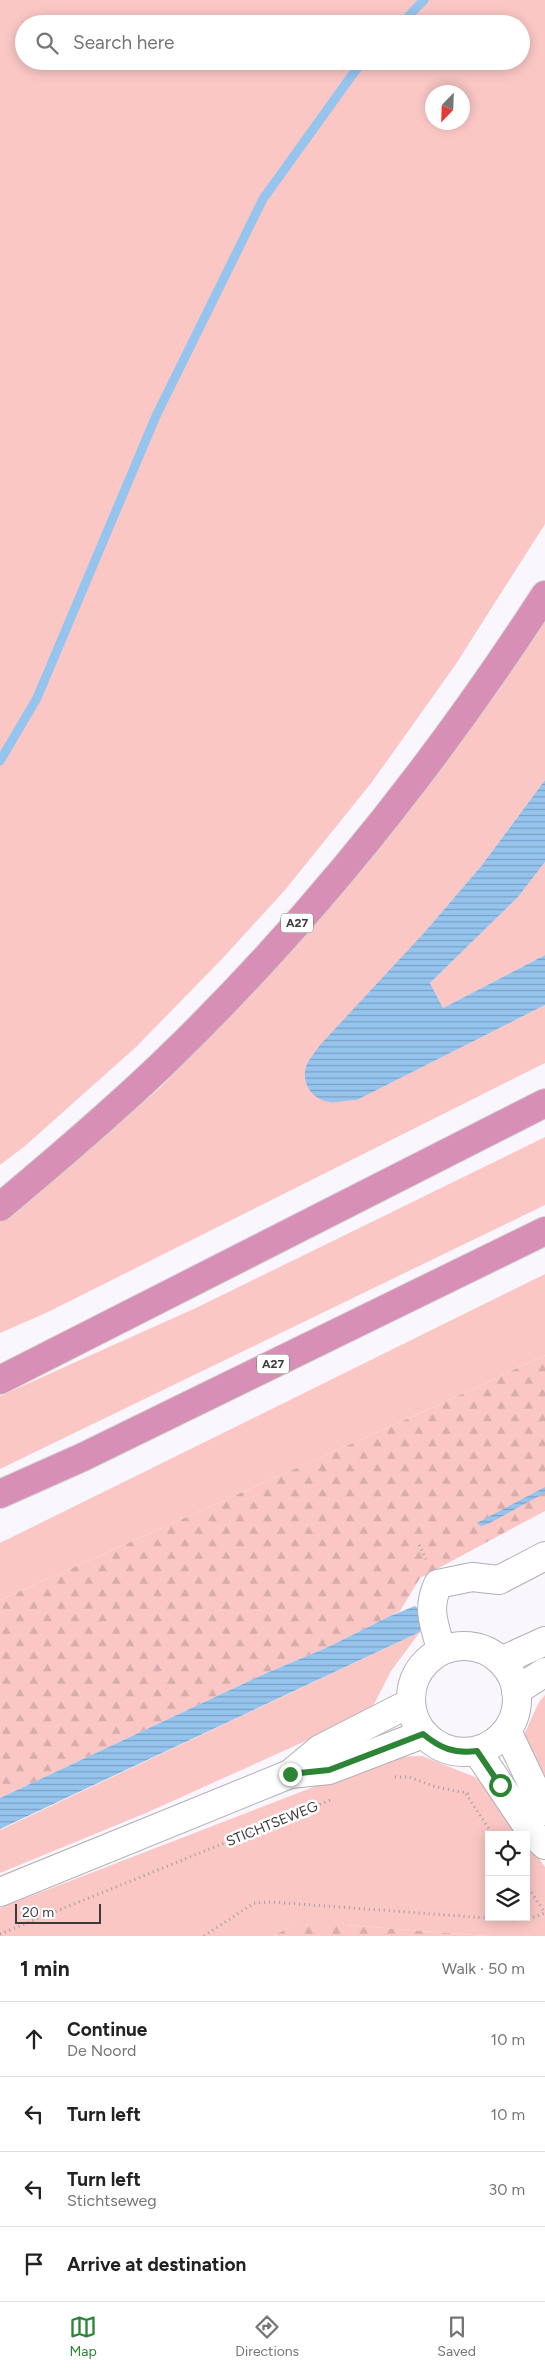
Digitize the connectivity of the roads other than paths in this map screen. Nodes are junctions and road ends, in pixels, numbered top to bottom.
1 (545, 595) edge
2 (545, 1103) edge
3 (0, 1207) edge
4 (545, 1231) edge
5 (0, 1380) edge
6 (0, 1494) edge
7 (545, 1556) edge
8 (545, 1641) edge
9 (441, 1650) junction
10 (501, 1661) junction
11 (545, 1672) edge
12 (516, 1691) junction
13 (410, 1703) junction
14 (507, 1731) junction
15 (423, 1734) junction
16 (477, 1751) junction
17 (290, 1774) junction
18 (545, 1812) edge
19 (545, 1845) edge
20 (0, 1892) edge

1 - 3 highway, A27
2 - 5 highway
4 - 6 highway, A27
7 - 9 street
8 - 10 street
9 - 10 street
9 - 13 street
10 - 12 street
11 - 12 street
12 - 14 street
13 - 15 street
13 - 17 street
14 - 16 street
14 - 18 street
15 - 16 street
15 - 17 street
16 - 19 street
17 - 20 street

